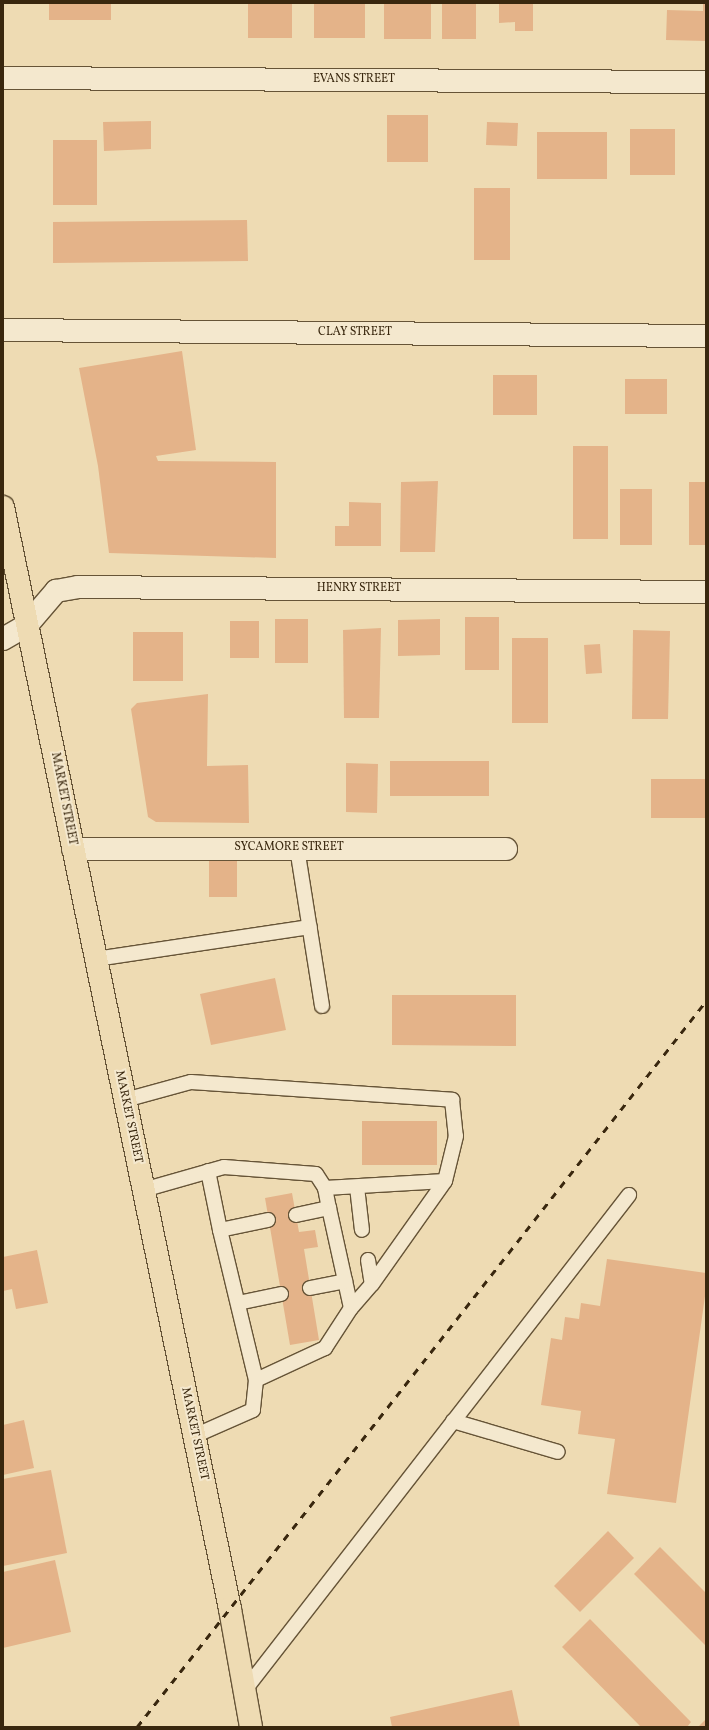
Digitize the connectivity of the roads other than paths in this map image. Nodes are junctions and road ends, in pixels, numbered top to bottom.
1 (3, 78) edge
2 (706, 82) edge
3 (3, 330) edge
4 (706, 336) edge
5 (3, 507) edge
6 (706, 592) edge
7 (27, 625) junction
8 (3, 639) edge
9 (297, 848) junction
10 (73, 849) junction
11 (506, 849) dead end
12 (310, 927) junction
13 (96, 959) junction
14 (322, 1006) dead end
15 (125, 1100) junction
16 (208, 1171) junction
17 (445, 1181) junction
18 (357, 1187) junction
19 (325, 1188) junction
20 (143, 1190) junction
21 (629, 1195) dead end
22 (329, 1208) junction
23 (296, 1215) dead end
24 (268, 1220) dead end
25 (220, 1230) junction
26 (362, 1230) dead end
27 (368, 1260) dead end
28 (345, 1281) junction
29 (372, 1284) junction
30 (310, 1288) dead end
31 (281, 1294) dead end
32 (238, 1303) junction
33 (351, 1308) junction
34 (256, 1380) junction
35 (454, 1421) junction
36 (194, 1436) junction
37 (558, 1452) dead end
38 (244, 1691) junction
39 (251, 1727) edge

1 - 2 street, EVANS STREET
3 - 4 street, CLAY STREET
5 - 7 main road, MARKET STREET
6 - 7 street, HENRY STREET
7 - 8 street, HENRY STREET
7 - 10 main road, MARKET STREET
9 - 10 street, SYCAMORE STREET
9 - 11 street, SYCAMORE STREET
9 - 12 lane
10 - 13 main road, MARKET STREET
12 - 13 lane
12 - 14 lane
13 - 15 main road, MARKET STREET
15 - 17 lane
15 - 20 main road, MARKET STREET
16 - 19 lane
16 - 20 lane
16 - 25 lane
17 - 18 lane
17 - 29 lane
18 - 19 lane
18 - 26 lane
19 - 22 lane
20 - 36 main road, MARKET STREET
21 - 35 lane
22 - 23 lane
22 - 28 lane
24 - 25 lane
25 - 32 lane
27 - 29 lane
28 - 30 lane
28 - 33 lane
29 - 33 lane
31 - 32 lane
32 - 34 lane
33 - 34 lane
34 - 36 lane
35 - 37 lane
35 - 38 lane
36 - 38 main road, MARKET STREET
38 - 39 main road, MARKET STREET

